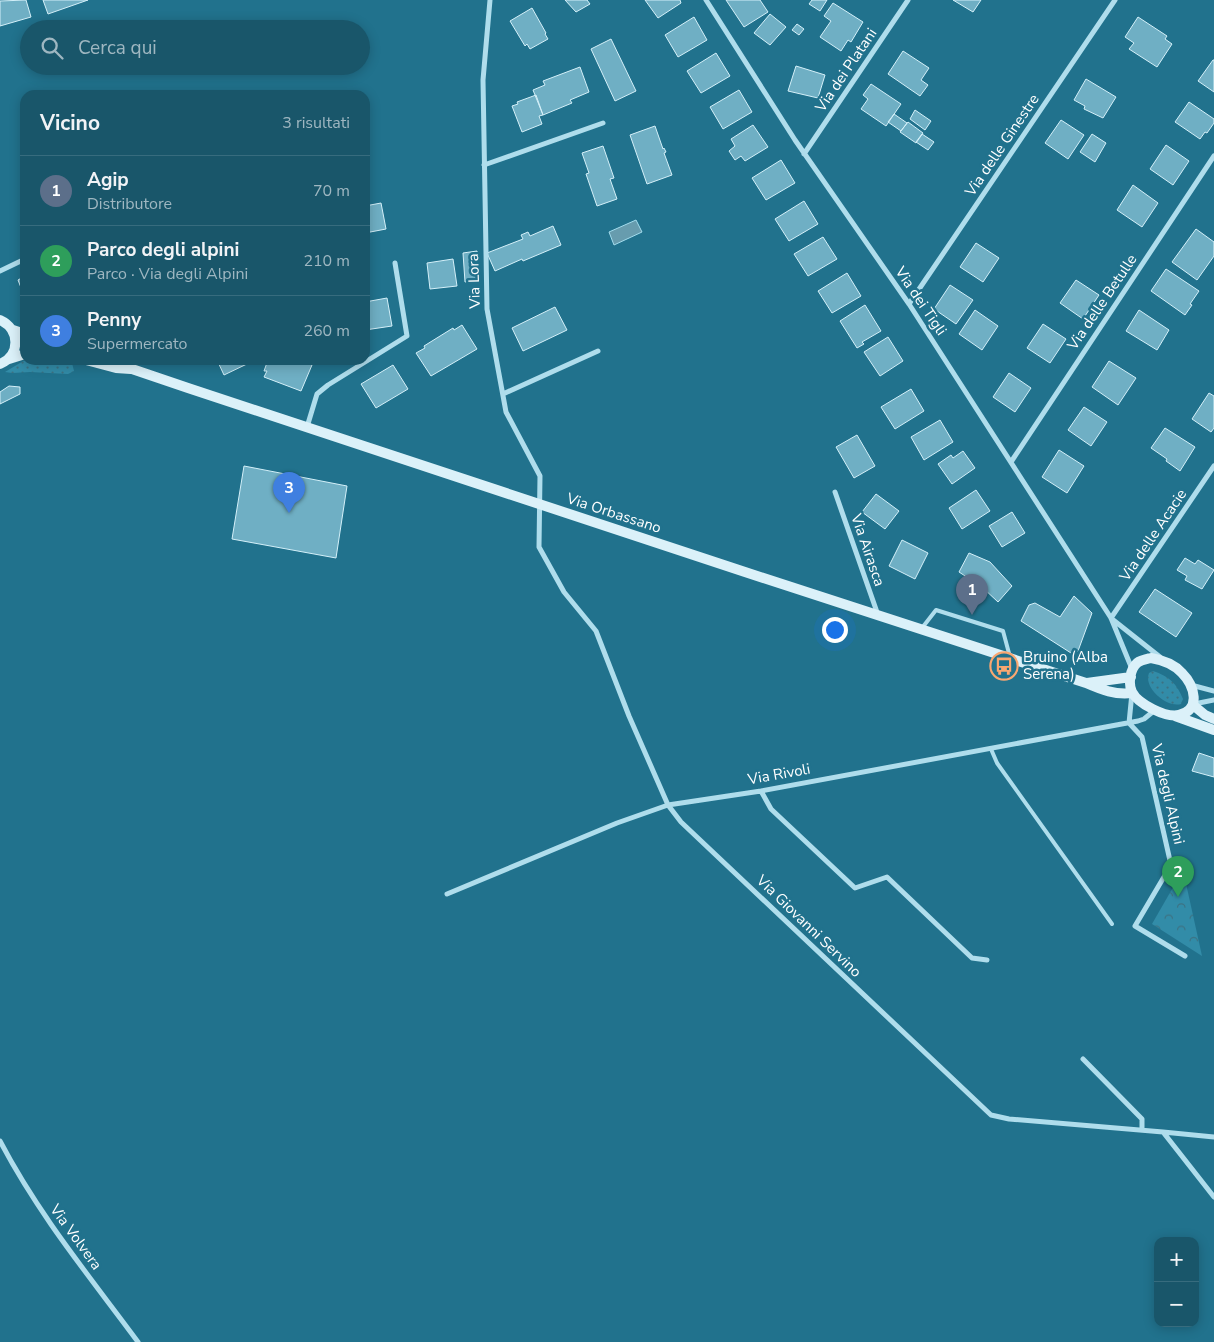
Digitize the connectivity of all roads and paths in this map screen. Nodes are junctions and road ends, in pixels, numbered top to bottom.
1 (490, 0) edge
2 (706, 0) edge
3 (908, 0) edge
4 (1115, 0) edge
5 (603, 123) dead end
6 (804, 154) junction
7 (1214, 156) edge
8 (484, 165) junction
9 (20, 261) edge
10 (395, 263) dead end
11 (0, 271) edge
12 (908, 304) junction
13 (0, 320) edge
14 (13, 330) junction
15 (20, 332) edge
16 (598, 351) dead end
17 (20, 356) edge
18 (370, 358) edge
19 (4, 361) edge
20 (105, 365) edge
21 (126, 365) edge
22 (359, 365) edge
23 (132, 369) junction
24 (502, 394) junction
25 (307, 427) junction
26 (1011, 462) junction
27 (1214, 466) edge
28 (835, 492) dead end
29 (539, 504) junction
30 (878, 616) junction
31 (1112, 618) junction
32 (920, 630) junction
33 (1011, 659) junction
34 (1162, 659) junction
35 (1131, 673) junction
36 (1086, 683) junction
37 (1191, 685) junction
38 (1214, 691) edge
39 (1132, 693) junction
40 (1214, 700) edge
41 (1193, 704) junction
42 (1155, 710) junction
43 (1174, 716) junction
44 (1214, 719) edge
45 (1129, 723) junction
46 (1214, 730) edge
47 (991, 749) junction
48 (761, 791) junction
49 (668, 805) junction
50 (447, 894) dead end
51 (1112, 924) dead end
52 (1185, 956) dead end
53 (987, 960) dead end
54 (1084, 1059) dead end
55 (1142, 1130) junction
56 (1164, 1132) junction
57 (1214, 1137) edge
58 (0, 1142) edge
59 (1214, 1198) edge
60 (138, 1342) edge

1 - 8 street, Via Lora
2 - 6 street, Via dei Tigli
3 - 6 street, Via dei Platani
4 - 12 street, Via delle Ginestre
5 - 8 street
6 - 12 street, Via dei Tigli
7 - 26 street, Via delle Betulle
8 - 24 street, Via Lora
9 - 11 street
10 - 18 street
12 - 26 street, Via dei Tigli
13 - 14 main road
14 - 15 main road
14 - 19 main road
16 - 24 street
17 - 19 main road
20 - 23 main road, Via Orbassano
21 - 23 main road, Via Orbassano
22 - 25 street
23 - 25 main road, Via Orbassano
24 - 29 street, Via Lora
25 - 29 main road, Via Orbassano
26 - 31 street, Via dei Tigli
27 - 31 street, Via delle Acacie
28 - 30 street, Via Airasca
29 - 30 main road, Via Orbassano
29 - 49 street, Via Giovanni Servino
30 - 32 main road, Via Orbassano
31 - 34 street, Via dei Tigli
31 - 35 street, Via dei Tigli
32 - 33 main road, Via Orbassano
32 - 33 lane
33 - 36 main road, Via Orbassano
34 - 35 main road, Via Orbassano
34 - 37 main road
35 - 36 main road, Via Orbassano
35 - 39 main road
36 - 39 main road, Via Orbassano
37 - 38 street
37 - 41 main road
39 - 42 main road
39 - 45 street
40 - 41 street
41 - 43 main road
41 - 44 main road
42 - 43 main road
42 - 45 street, Via Rivoli
43 - 46 main road
45 - 47 street, Via Rivoli
45 - 52 street, Via degli Alpini
47 - 48 street, Via Rivoli
47 - 51 lane
48 - 49 street, Via Rivoli
48 - 53 street
49 - 50 street, Via Rivoli
49 - 55 street, Via Giovanni Servino
54 - 55 street
55 - 56 street, Via Giovanni Servino
56 - 57 street, Via Giovanni Servino
56 - 59 street
58 - 60 street, Via Volvera

